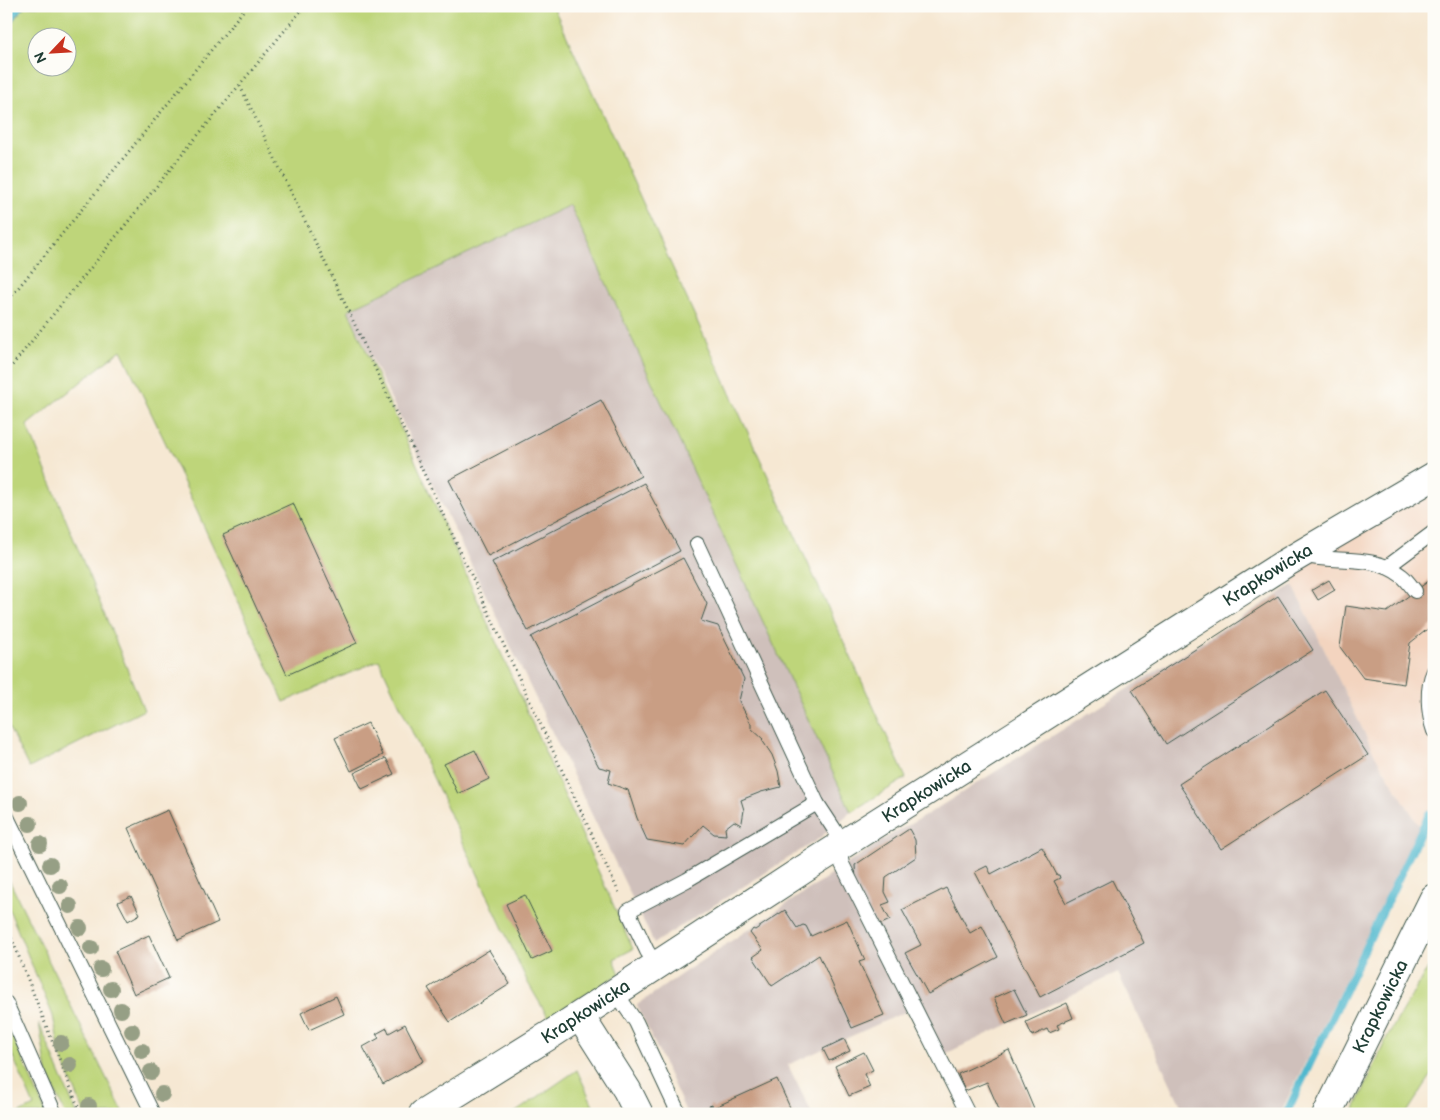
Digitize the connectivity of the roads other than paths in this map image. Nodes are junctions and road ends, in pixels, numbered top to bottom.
1 (1434, 476) edge
2 (1434, 532) edge
3 (697, 544) dead end
4 (1301, 554) junction
5 (1387, 567) junction
6 (1415, 591) dead end
7 (1434, 671) edge
8 (1434, 731) edge
9 (817, 803) junction
10 (6, 815) edge
11 (839, 847) junction
12 (1434, 898) edge
13 (657, 966) junction
14 (616, 993) junction
15 (6, 1003) edge
16 (580, 1016) junction
17 (56, 1114) edge
18 (154, 1114) edge
19 (423, 1114) edge
20 (639, 1114) edge
21 (678, 1114) edge
22 (968, 1114) edge
23 (1327, 1114) edge

1 - 4 street, Krapkowicka
2 - 5 lane
3 - 9 lane
4 - 5 lane
4 - 11 street, Krapkowicka
5 - 6 lane
7 - 8 lane
9 - 11 lane
9 - 13 lane
10 - 18 lane
11 - 13 street, Krapkowicka
11 - 22 lane
12 - 23 street, Krapkowicka
13 - 14 street, Krapkowicka
14 - 16 street, Krapkowicka
14 - 21 lane
15 - 17 lane
16 - 19 street, Krapkowicka
16 - 20 street

